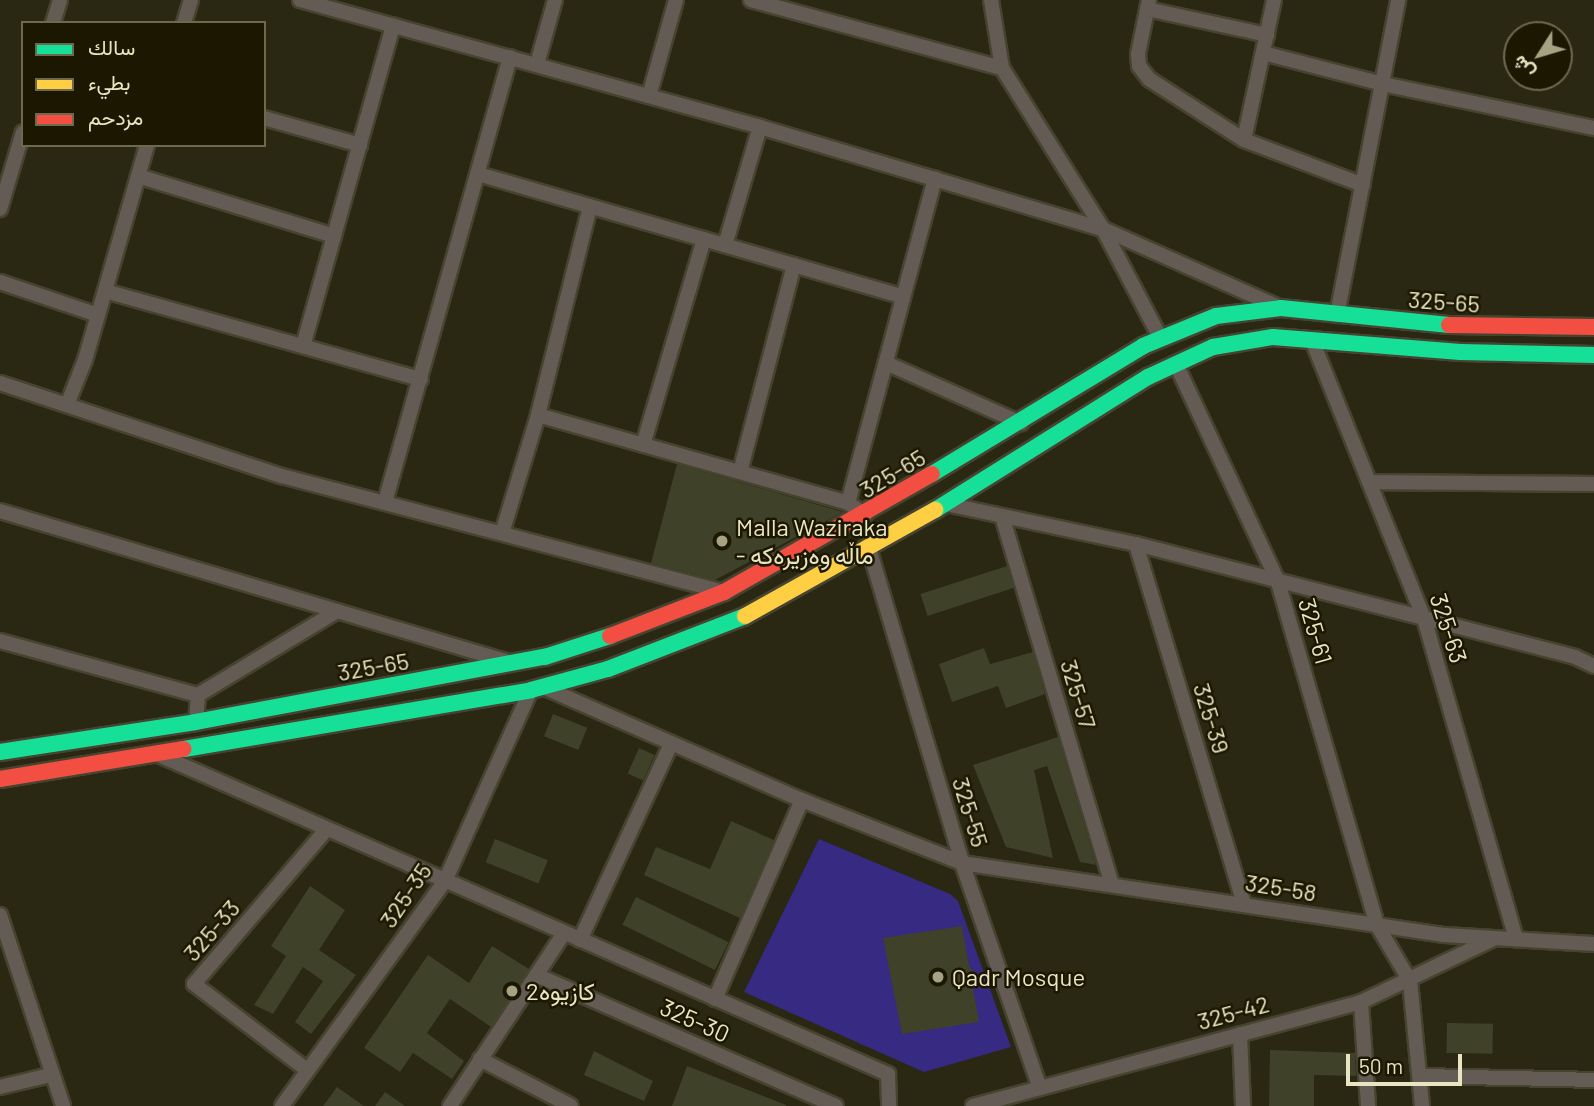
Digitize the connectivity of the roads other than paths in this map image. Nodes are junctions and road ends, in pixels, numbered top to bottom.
1 (60, 0) edge
2 (191, 0) edge
3 (300, 0) edge
4 (555, 0) edge
5 (676, 0) edge
6 (751, 0) edge
7 (991, 0) edge
8 (1274, 0) edge
9 (1398, 0) edge
10 (1148, 5) edge
11 (55, 21) edge
12 (185, 21) edge
13 (393, 25) junction
14 (1267, 35) junction
15 (1263, 53) junction
16 (510, 57) junction
17 (537, 64) junction
18 (1002, 68) junction
19 (1383, 84) junction
20 (649, 96) junction
21 (266, 119) edge
22 (760, 127) junction
23 (1594, 128) edge
24 (21, 136) edge
25 (1244, 140) junction
26 (360, 145) junction
27 (146, 147) edge
28 (5, 172) edge
29 (478, 174) junction
30 (138, 176) junction
31 (935, 178) junction
32 (1363, 185) junction
33 (590, 206) junction
34 (0, 209) edge
35 (1103, 229) junction
36 (334, 236) junction
37 (704, 239) junction
38 (725, 245) junction
39 (794, 265) junction
40 (0, 282) edge
41 (105, 291) junction
42 (904, 297) junction
43 (1281, 308) junction
44 (98, 315) junction
45 (1337, 315) junction
46 (1461, 326) junction
47 (1594, 327) edge
48 (1160, 337) junction
49 (1312, 340) junction
50 (303, 346) junction
51 (1460, 352) junction
52 (1594, 355) edge
53 (886, 363) junction
54 (1176, 363) junction
55 (421, 379) junction
56 (0, 383) edge
57 (67, 405) junction
58 (538, 415) junction
59 (1021, 423) junction
60 (643, 445) junction
61 (740, 472) junction
62 (1369, 482) junction
63 (1594, 484) edge
64 (1594, 498) edge
65 (386, 502) junction
66 (848, 503) junction
67 (946, 504) junction
68 (0, 511) edge
69 (865, 515) junction
70 (1002, 516) junction
71 (502, 533) junction
72 (1136, 544) junction
73 (868, 545) junction
74 (783, 560) junction
75 (1278, 582) junction
76 (798, 587) junction
77 (724, 592) junction
78 (337, 611) junction
79 (1424, 618) junction
80 (0, 641) edge
81 (512, 663) junction
82 (1594, 666) edge
83 (537, 689) junction
84 (198, 695) junction
85 (196, 722) junction
86 (671, 744) junction
87 (0, 752) edge
88 (159, 755) junction
89 (0, 779) edge
90 (802, 800) junction
91 (327, 829) junction
92 (962, 863) junction
93 (444, 881) junction
94 (1112, 884) junction
95 (1244, 905) junction
96 (0, 915) edge
97 (1377, 925) junction
98 (564, 933) junction
99 (1494, 938) junction
100 (1516, 939) junction
101 (580, 940) junction
102 (1594, 944) edge
103 (536, 975) junction
104 (1410, 981) junction
105 (715, 999) junction
106 (1361, 1002) junction
107 (1240, 1034) junction
108 (480, 1059) junction
109 (307, 1070) junction
110 (50, 1075) junction
111 (1421, 1076) junction
112 (1594, 1080) edge
113 (0, 1087) edge
114 (1040, 1088) junction
115 (63, 1106) edge
116 (282, 1106) edge
117 (450, 1106) edge
118 (571, 1106) edge
119 (836, 1106) edge
120 (889, 1106) edge
121 (973, 1106) edge
122 (1243, 1106) edge
123 (1368, 1106) edge
124 (1422, 1106) edge

1 - 11 street
2 - 12 street
3 - 13 street
4 - 17 street
5 - 20 street
6 - 18 street
7 - 18 street
8 - 14 street
9 - 19 street
10 - 14 street
10 - 25 street
13 - 16 street
13 - 26 street
14 - 15 street
15 - 19 street
15 - 25 street
16 - 17 street
16 - 29 street
17 - 20 street
18 - 35 street
19 - 23 street
19 - 32 street
20 - 22 street
21 - 26 street
22 - 31 street
22 - 38 street
24 - 28 street
25 - 32 street
26 - 36 street
27 - 30 street
28 - 34 street
29 - 33 street
29 - 55 street
30 - 36 street
30 - 41 street
31 - 35 street
31 - 42 street
32 - 45 street
33 - 37 street
33 - 58 street
35 - 43 street
35 - 48 street
36 - 50 street
37 - 38 street
37 - 60 street
38 - 39 street
39 - 42 street
39 - 61 street
40 - 44 street
41 - 44 street
41 - 50 street
42 - 53 street
43 - 45 street, 325-65
43 - 48 street, 325-65
44 - 57 street
45 - 46 street, 325-65
46 - 47 street, 325-65
46 - 51 street
48 - 59 street, 325-65
49 - 51 street, 325-65
49 - 54 street, 325-65
49 - 62 street, 325-63
50 - 55 street
51 - 52 street, 325-65
53 - 59 street
53 - 66 street
54 - 67 street, 325-65
54 - 75 street, 325-61
55 - 65 street
56 - 57 street
57 - 65 street
58 - 60 street
58 - 71 street
59 - 69 street, 325-65
60 - 61 street
61 - 66 street
62 - 63 street
62 - 79 street, 325-63
63 - 64 street
65 - 71 street
66 - 69 street
67 - 70 street
67 - 73 street, 325-65
68 - 78 street
69 - 74 street, 325-65
70 - 72 street
70 - 94 street, 325-57
71 - 77 street
72 - 75 street
72 - 95 street, 325-39
73 - 76 street, 325-65
73 - 92 street, 325-55
74 - 76 street
74 - 77 street, 325-65
75 - 79 street
75 - 97 street, 325-61
76 - 83 street, 325-65
77 - 81 street, 325-65
78 - 81 street
78 - 84 street
79 - 82 street
79 - 100 street, 325-63
80 - 84 street
81 - 85 street, 325-65
83 - 86 street, 325-58
83 - 88 street, 325-65
83 - 93 street, 325-35
84 - 85 street
85 - 87 street, 325-65
86 - 90 street, 325-58
86 - 101 street
88 - 89 street, 325-65
88 - 91 street
90 - 92 street, 325-58
90 - 105 street
91 - 93 street
91 - 109 street, 325-33
92 - 94 street, 325-58
92 - 114 street, 325-55
93 - 98 street
93 - 109 street, 325-35
94 - 95 street, 325-58
95 - 97 street, 325-58
96 - 110 street
97 - 99 street, 325-58
97 - 104 street, 325-61
98 - 101 street
98 - 103 street
99 - 100 street, 325-58
99 - 104 street, 325-42
100 - 102 street, 325-58
101 - 105 street
103 - 108 street
103 - 119 street, 325-30
104 - 106 street, 325-42
104 - 111 street
105 - 120 street
106 - 107 street, 325-42
106 - 123 street
107 - 114 street, 325-42
107 - 122 street
108 - 117 street
108 - 118 street
109 - 116 street, 325-35
110 - 113 street
110 - 115 street
111 - 112 street
111 - 124 street
114 - 121 street, 325-42

